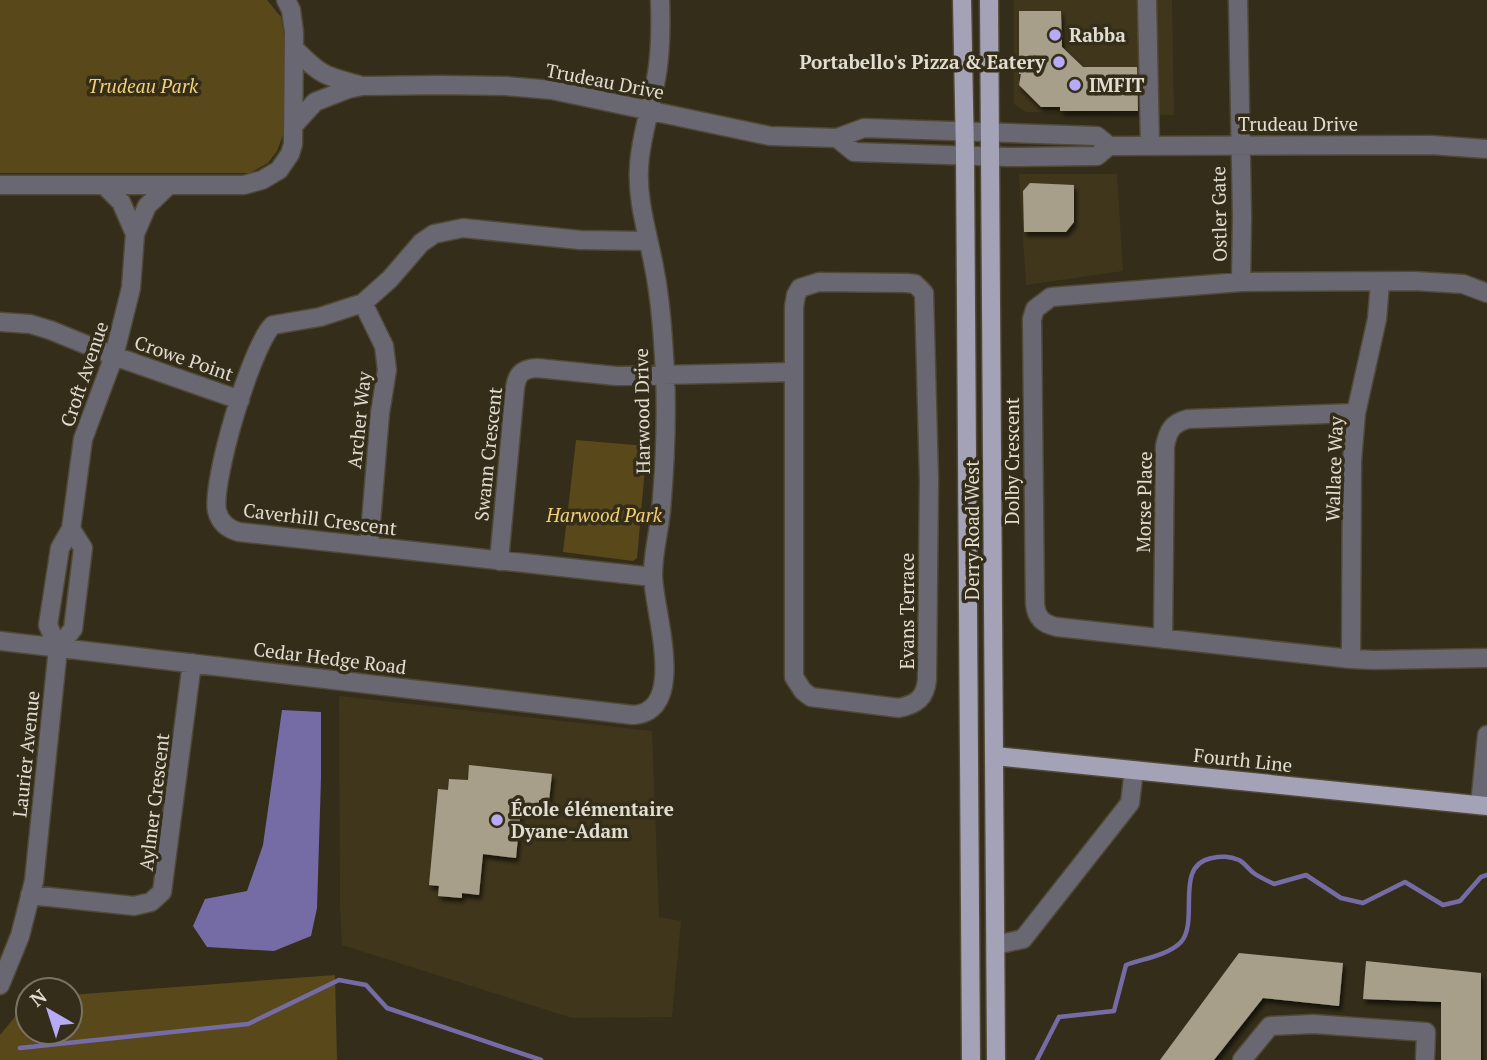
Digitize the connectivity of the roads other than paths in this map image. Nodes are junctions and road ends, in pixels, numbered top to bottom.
1 (286, 0) edge
2 (660, 0) edge
3 (962, 0) edge
4 (989, 0) edge
5 (1147, 0) edge
6 (1238, 0) edge
7 (294, 48) junction
8 (362, 86) junction
9 (649, 111) junction
10 (294, 125) junction
11 (964, 131) junction
12 (990, 132) junction
13 (837, 138) junction
14 (1240, 145) junction
15 (1109, 146) junction
16 (1150, 146) junction
17 (1487, 149) edge
18 (965, 154) junction
19 (991, 155) junction
20 (0, 185) edge
21 (104, 185) junction
22 (169, 185) junction
23 (135, 234) junction
24 (647, 241) junction
25 (1241, 282) junction
26 (1380, 283) junction
27 (1487, 293) edge
28 (363, 303) junction
29 (0, 322) edge
30 (114, 356) junction
31 (793, 372) junction
32 (665, 374) junction
33 (240, 400) junction
34 (1356, 413) junction
35 (71, 528) junction
36 (369, 546) junction
37 (499, 561) junction
38 (653, 577) junction
39 (1163, 639) junction
40 (0, 641) edge
41 (58, 648) junction
42 (1487, 658) edge
43 (1351, 659) junction
44 (192, 663) junction
45 (653, 708) joint
46 (1487, 735) edge
47 (995, 756) junction
48 (1134, 770) junction
49 (1484, 806) edge
50 (30, 895) junction
51 (996, 945) junction
52 (0, 985) edge
53 (971, 1060) edge
54 (996, 1060) edge
55 (1242, 1060) edge
56 (1425, 1060) edge

1 - 7 street
2 - 9 street, Harwood Drive
3 - 11 main road, Derry Road West
4 - 12 main road, Derry Road West
5 - 16 street
6 - 14 street, Ostler Gate
7 - 8 street, Trudeau Drive
7 - 10 street
8 - 9 street, Trudeau Drive
8 - 10 street, Trudeau Drive
9 - 13 street, Trudeau Drive
9 - 24 street, Harwood Drive
10 - 22 street
11 - 12 street, Trudeau Drive
11 - 13 street, Trudeau Drive
11 - 18 main road, Derry Road West
12 - 15 street, Trudeau Drive
12 - 19 main road, Derry Road West
13 - 18 street, Trudeau Drive
14 - 16 street, Trudeau Drive
14 - 17 street, Trudeau Drive
14 - 25 street, Ostler Gate
15 - 16 street, Trudeau Drive
15 - 19 street, Trudeau Drive
18 - 19 street, Trudeau Drive
18 - 53 main road, Derry Road West
19 - 47 main road, Derry Road West
20 - 21 street
21 - 22 street
21 - 23 street, Croft Avenue
22 - 23 street, Croft Avenue
23 - 30 street, Croft Avenue
24 - 28 street, Caverhill Crescent
24 - 32 street, Harwood Drive
25 - 26 street, Dolby Crescent
25 - 39 street, Dolby Crescent
26 - 27 street, Dolby Crescent
26 - 34 street, Wallace Way
28 - 33 street, Caverhill Crescent
28 - 36 street, Archer Way
29 - 30 street, Crowe Point
30 - 33 street, Crowe Point
30 - 35 street, Croft Avenue
31 - 31 street, Evans Terrace
31 - 32 street
32 - 37 street, Swann Crescent
32 - 38 street, Harwood Drive
33 - 36 street, Caverhill Crescent
34 - 39 street, Morse Place
34 - 43 street, Wallace Way
35 - 41 street, Croft Avenue
35 - 41 street, Croft Avenue
36 - 37 street, Caverhill Crescent
37 - 38 street, Caverhill Crescent
38 - 45 street, Harwood Drive
39 - 43 street, Dolby Crescent
40 - 41 street, Cedar Hedge Road
41 - 44 street, Cedar Hedge Road
41 - 50 street, Laurier Avenue
42 - 43 street, Dolby Crescent
44 - 45 street, Cedar Hedge Road
44 - 50 street, Aylmer Crescent
46 - 49 street
47 - 48 main road, Fourth Line
47 - 51 main road, Derry Road West
48 - 49 main road, Fourth Line
48 - 51 street
50 - 52 street, Laurier Avenue
51 - 54 main road, Derry Road West
55 - 56 street

